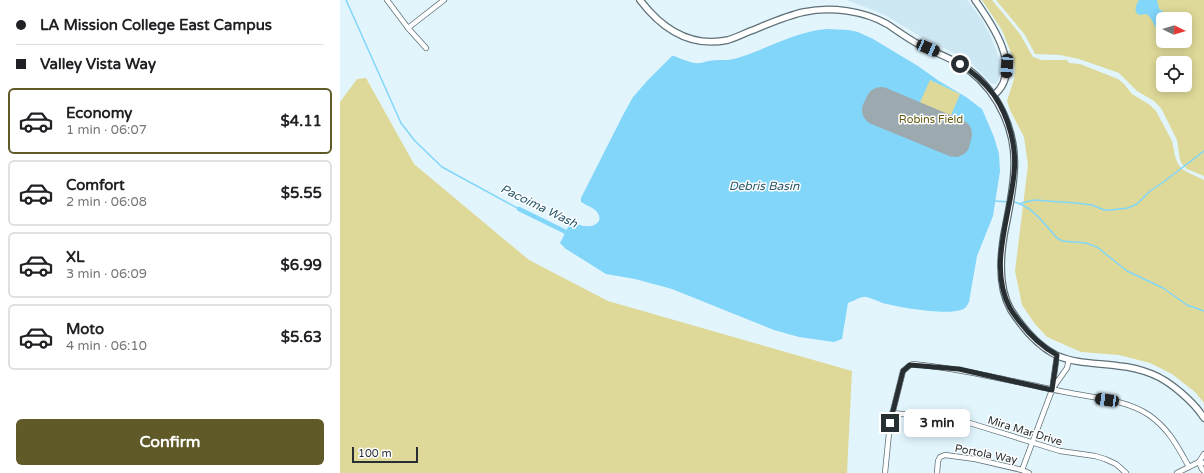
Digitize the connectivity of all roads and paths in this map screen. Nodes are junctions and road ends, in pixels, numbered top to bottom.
1 (387, 0) edge
2 (444, 0) edge
3 (640, 0) edge
4 (975, 0) edge
5 (408, 28) junction
6 (426, 48) dead end
7 (994, 95) junction
8 (1057, 355) junction
9 (1069, 359) junction
10 (1052, 390) junction
11 (892, 414) junction
12 (1204, 418) edge
13 (1032, 443) junction
14 (1204, 454) edge
15 (1202, 463) edge
16 (1189, 467) junction
17 (1022, 470) junction
18 (1204, 472) edge
19 (885, 473) edge
20 (937, 473) edge
21 (1029, 473) edge
22 (1126, 473) edge
23 (1177, 473) edge

1 - 5 street
2 - 5 street
3 - 7 street
4 - 7 street
5 - 6 street
7 - 8 street
8 - 9 street
8 - 10 street
9 - 10 street
9 - 12 street
10 - 11 street
10 - 13 street
10 - 16 street
11 - 13 street, Mira Mar Drive
11 - 19 street
13 - 17 street
13 - 22 street, Mira Mar Drive
14 - 15 street
15 - 16 street
15 - 18 street
16 - 23 street
17 - 20 street, Portola Way
17 - 21 street, Portola Way

